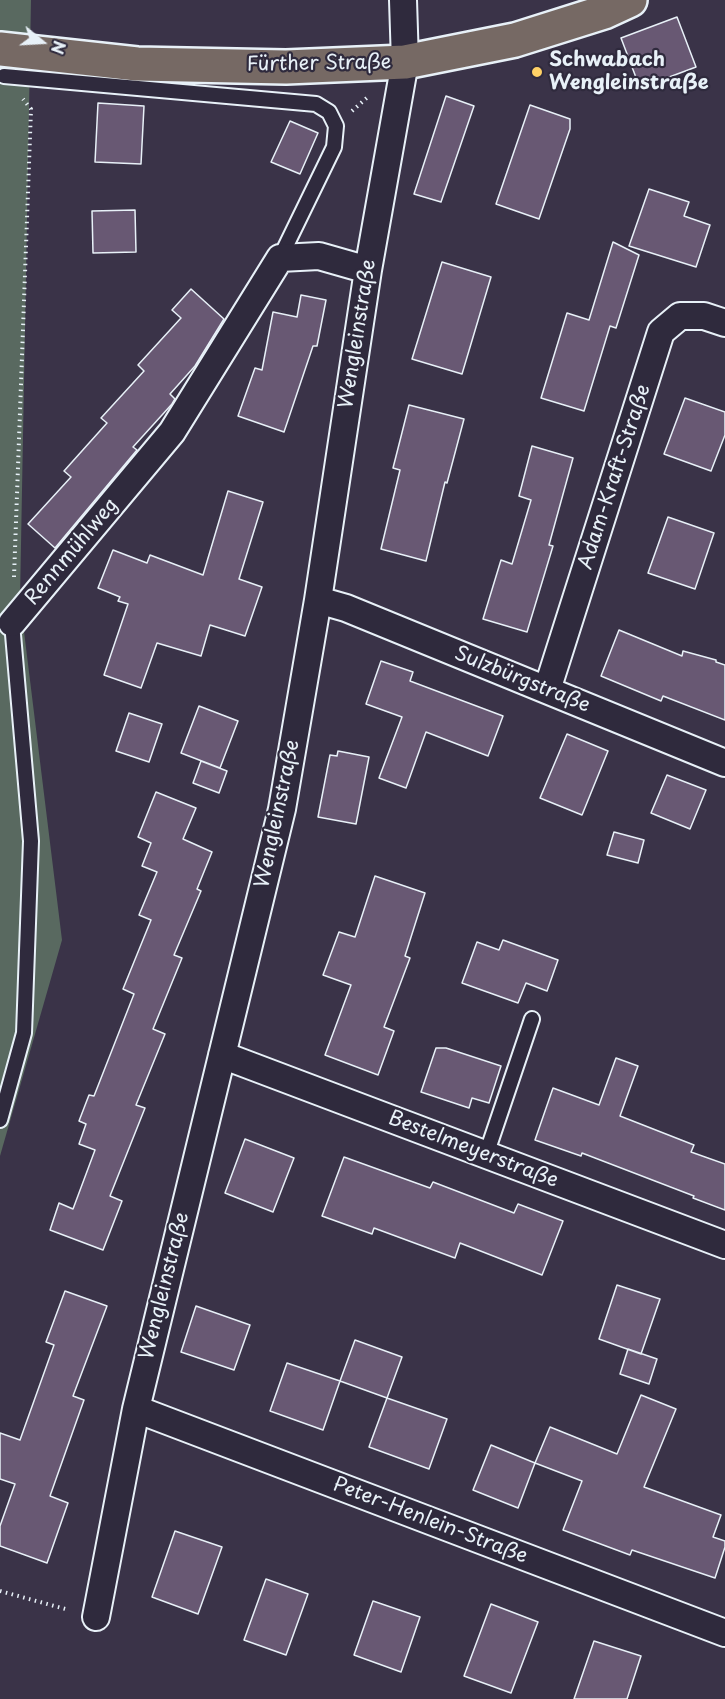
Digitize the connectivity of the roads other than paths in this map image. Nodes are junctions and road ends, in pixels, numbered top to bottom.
1 (403, 0) edge
2 (630, 0) edge
3 (405, 62) junction
4 (2, 63) edge
5 (280, 258) junction
6 (368, 270) junction
7 (725, 323) edge
8 (318, 600) junction
9 (12, 623) joint
10 (547, 690) junction
11 (725, 763) edge
12 (532, 1019) dead end
13 (222, 1055) junction
14 (0, 1120) edge
15 (486, 1155) junction
16 (725, 1245) edge
17 (136, 1409) junction
18 (96, 1617) road end
19 (725, 1633) edge

1 - 3 street, Wengleinstraße
2 - 3 main road, Fürther Straße
3 - 4 main road, Fürther Straße
3 - 6 street, Wengleinstraße
4 - 5 lane
5 - 6 street
5 - 9 street, Rennmühlweg
6 - 8 street, Wengleinstraße
7 - 10 street, Adam-Kraft-Straße
8 - 10 street, Sulzbürgstraße
8 - 13 street, Wengleinstraße
9 - 14 lane, Rennmühlweg
10 - 11 street, Sulzbürgstraße
12 - 15 lane
13 - 15 street, Bestelmeyerstraße
13 - 17 street, Wengleinstraße
15 - 16 street, Bestelmeyerstraße
17 - 18 street, Wengleinstraße
17 - 19 street, Peter-Henlein-Straße

